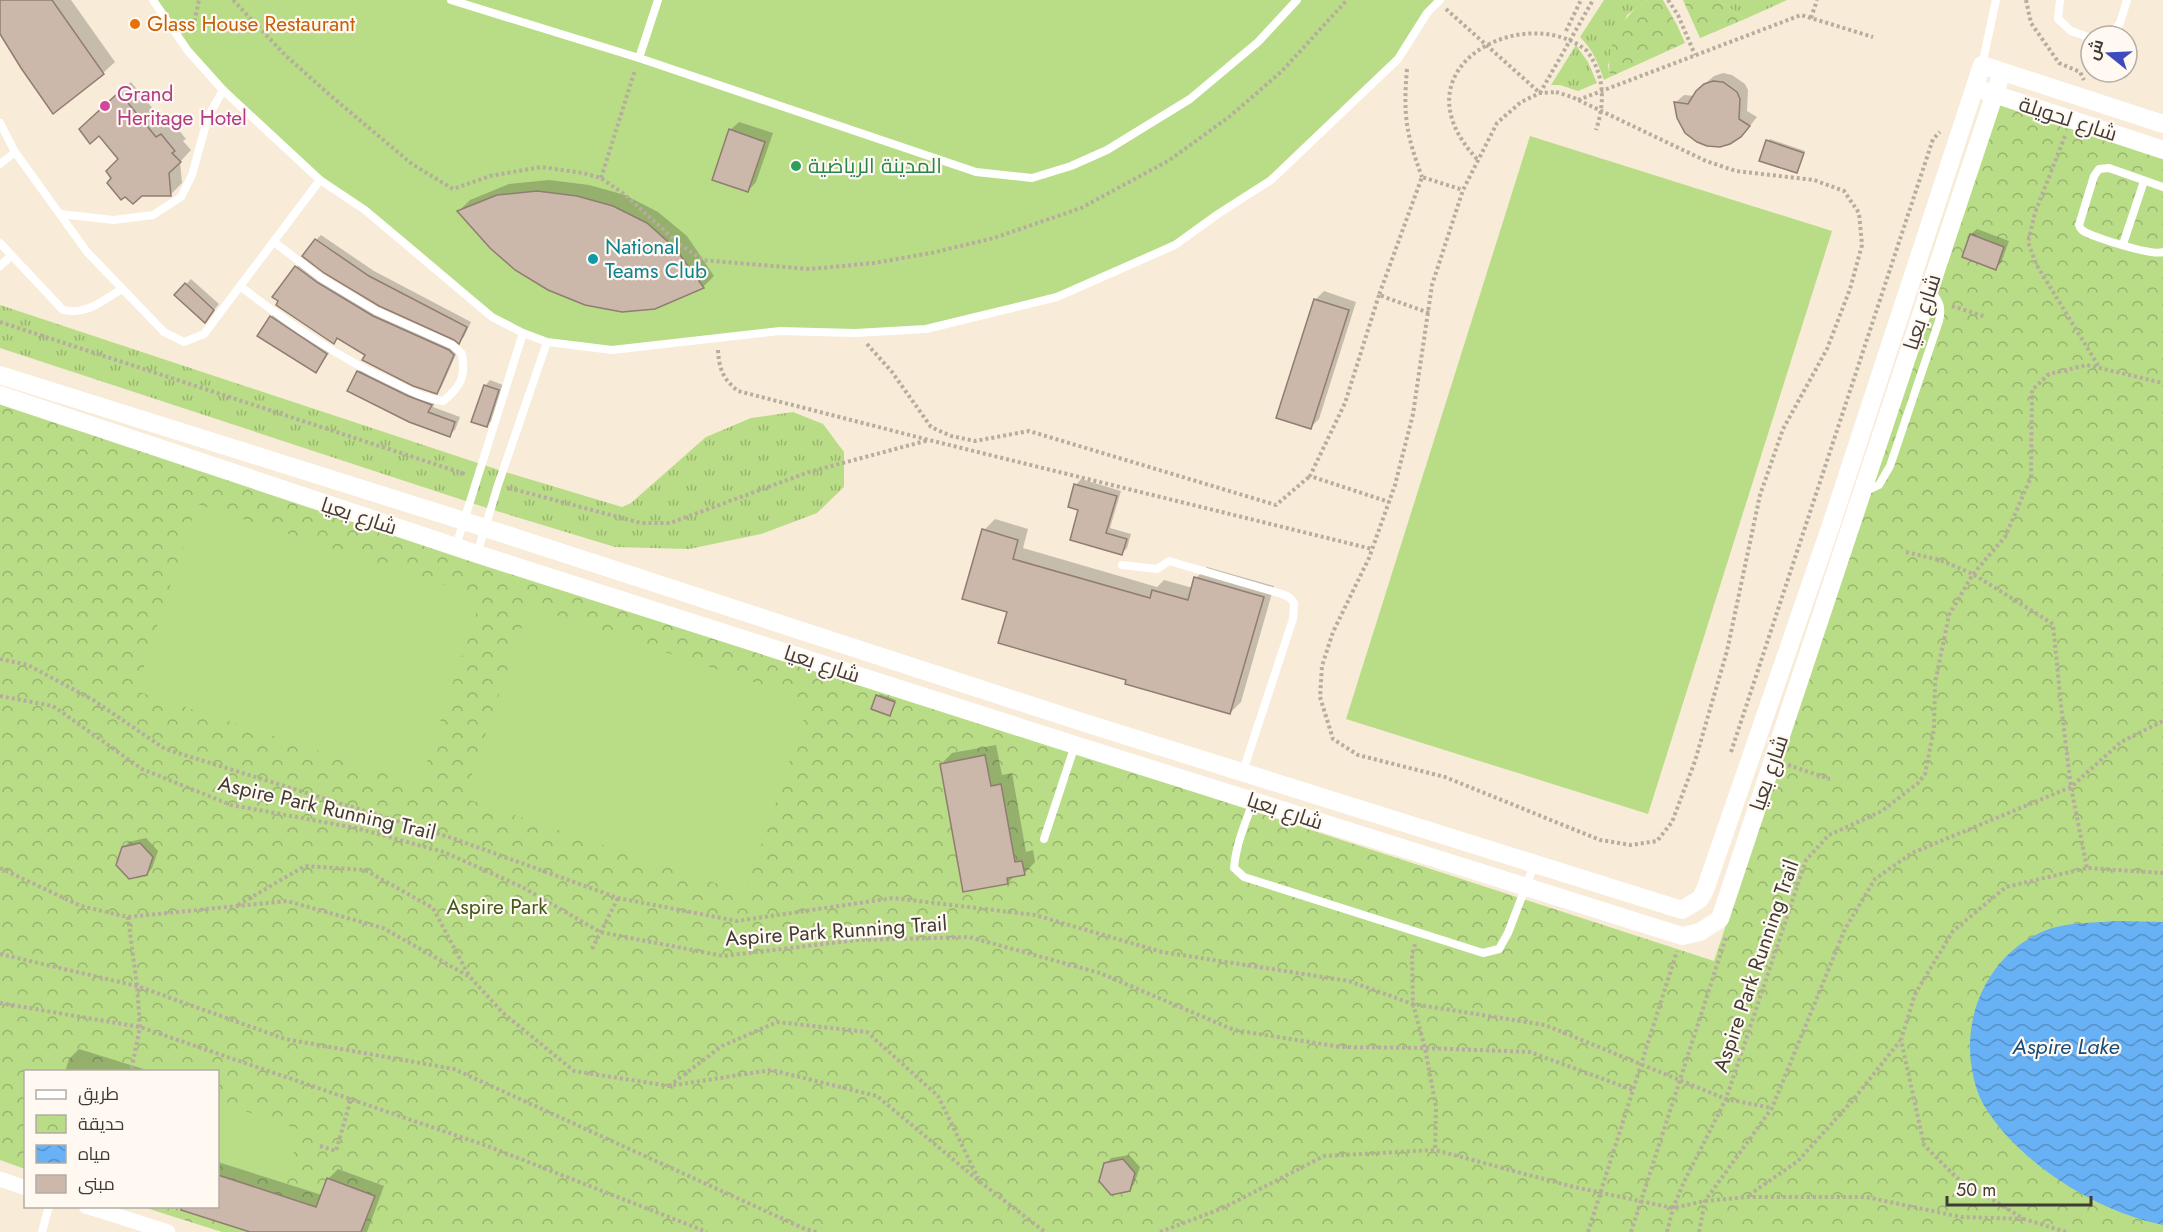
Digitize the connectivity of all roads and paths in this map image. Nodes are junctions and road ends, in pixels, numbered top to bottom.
1 (153, 0) edge
2 (199, 0) edge
3 (233, 0) edge
4 (451, 0) edge
5 (658, 0) edge
6 (1297, 0) edge
7 (1347, 0) edge
8 (1581, 0) edge
9 (1593, 0) edge
10 (1668, 0) edge
11 (1817, 0) edge
12 (1996, 0) edge
13 (2026, 0) edge
14 (2060, 0) edge
15 (2127, 0) edge
16 (1439, 1) edge
17 (1811, 18) junction
18 (2119, 24) edge
19 (1560, 28) dead end
20 (1566, 31) junction
21 (1486, 32) dead end
22 (2079, 34) edge
23 (1572, 35) junction
24 (1872, 37) dead end
25 (1478, 38) junction
26 (1471, 45) dead end
27 (188, 51) junction
28 (1695, 55) junction
29 (639, 58) junction
30 (1459, 61) dead end
31 (1407, 62) dead end
32 (1982, 65) junction
33 (2002, 72) junction
34 (1974, 87) junction
35 (223, 90) junction
36 (1602, 91) junction
37 (1540, 93) junction
38 (1994, 94) junction
39 (2079, 97) junction
40 (1578, 100) junction
41 (1602, 111) junction
42 (2071, 120) junction
43 (0, 123) edge
44 (2163, 124) edge
45 (1943, 128) dead end
46 (1596, 130) dead end
47 (2163, 150) edge
48 (15, 152) junction
49 (1477, 159) junction
50 (0, 164) edge
51 (1422, 177) junction
52 (601, 178) junction
53 (320, 180) junction
54 (2144, 181) junction
55 (2163, 187) edge
56 (1463, 190) junction
57 (60, 214) junction
58 (274, 242) junction
59 (0, 243) edge
60 (2123, 244) junction
61 (2163, 252) edge
62 (11, 256) junction
63 (0, 266) edge
64 (240, 286) junction
65 (123, 289) junction
66 (1379, 295) junction
67 (1935, 296) junction
68 (1429, 313) junction
69 (1986, 317) dead end
70 (0, 322) edge
71 (523, 333) junction
72 (855, 333) junction
73 (717, 339) junction
74 (547, 342) junction
75 (2099, 367) junction
76 (0, 375) edge
77 (2163, 383) edge
78 (0, 395) edge
79 (193, 435) junction
80 (929, 440) junction
81 (185, 457) junction
82 (1310, 476) junction
83 (477, 478) junction
84 (498, 485) junction
85 (1389, 502) junction
86 (464, 521) junction
87 (486, 528) junction
88 (456, 547) junction
89 (1372, 549) junction
90 (1905, 552) dead end
91 (477, 554) junction
92 (1122, 565) dead end
93 (1973, 574) junction
94 (0, 659) edge
95 (0, 696) edge
96 (2163, 721) edge
97 (1082, 722) junction
98 (1074, 745) junction
99 (1729, 759) dead end
100 (1774, 760) junction
101 (1242, 772) junction
102 (1830, 779) dead end
103 (2072, 787) junction
104 (1235, 795) junction
105 (1253, 802) junction
106 (1044, 839) dead end
107 (1534, 865) junction
108 (0, 868) edge
109 (2087, 868) junction
110 (2163, 873) edge
111 (1526, 887) junction
112 (618, 898) junction
113 (236, 906) junction
114 (128, 916) junction
115 (1720, 919) junction
116 (600, 932) junction
117 (1420, 932) junction
118 (1682, 936) junction
119 (592, 949) dead end
120 (0, 954) edge
121 (470, 977) junction
122 (137, 986) junction
123 (0, 1003) edge
124 (1413, 1004) junction
125 (140, 1026) junction
126 (1900, 1040) junction
127 (1425, 1047) junction
128 (1641, 1064) junction
129 (131, 1070) edge
130 (1680, 1080) junction
131 (669, 1086) junction
132 (1633, 1090) junction
133 (1725, 1099) junction
134 (351, 1100) junction
135 (1772, 1108) junction
136 (320, 1146) dead end
137 (1435, 1150) junction
138 (0, 1179) edge
139 (979, 1182) junction
140 (24, 1187) edge
141 (1601, 1192) junction
142 (1747, 1197) junction
143 (1641, 1201) junction
144 (1705, 1201) junction
145 (48, 1208) edge
146 (92, 1208) edge
147 (1673, 1208) junction
148 (2024, 1219) junction
149 (42, 1232) edge
150 (168, 1232) edge
151 (707, 1232) edge
152 (817, 1232) edge
153 (1045, 1232) edge
154 (1160, 1232) edge
155 (1588, 1232) edge
156 (1631, 1232) edge
157 (1668, 1232) edge
158 (1699, 1232) edge
159 (2066, 1232) edge

1 - 27 lane
2 - 27 path
3 - 52 path
4 - 29 lane
5 - 29 lane
6 - 29 lane
7 - 52 path
8 - 20 path
9 - 23 path
10 - 28 path
11 - 17 path
12 - 32 lane
13 - 39 path
14 - 22 lane
15 - 18 lane
16 - 25 path
16 - 72 lane
17 - 24 path
17 - 28 path
19 - 20 path
20 - 23 path
21 - 25 path
23 - 36 path
23 - 37 path
25 - 26 path
25 - 37 path
27 - 35 lane
28 - 36 path
29 - 52 path
30 - 49 path
31 - 51 path
32 - 33 street, شارع لحويلة
32 - 34 street, شارع بعيا
33 - 38 street, شارع بعيا
33 - 39 street, شارع لحويلة
34 - 38 street, شارع لحويلة
34 - 107 street, شارع بعيا
35 - 53 lane
35 - 57 lane
36 - 40 path
36 - 41 path
37 - 40 path
37 - 49 path
38 - 42 street, شارع لحويلة
38 - 67 street, شارع بعيا
39 - 44 street, شارع لحويلة
40 - 41 path
41 - 46 path
41 - 89 path
42 - 47 street, شارع لحويلة
42 - 75 path
43 - 48 lane
45 - 99 path
48 - 50 lane
48 - 57 lane
49 - 56 path
51 - 56 path
51 - 66 path
53 - 58 lane
53 - 71 lane
54 - 55 lane
54 - 60 lane
54 - 60 lane
56 - 68 path
57 - 65 lane
58 - 64 lane
58 - 64 lane
59 - 62 lane
60 - 61 lane
62 - 63 lane
62 - 65 lane
64 - 65 lane
66 - 68 path
66 - 82 path
67 - 69 path
67 - 100 street, شارع بعيا
68 - 85 path
70 - 83 path
71 - 74 lane
71 - 83 lane
72 - 73 lane
72 - 82 path
73 - 74 lane
73 - 80 path
74 - 84 lane
75 - 77 path, Aspire Park Running Trail
75 - 93 path, Aspire Park Running Trail
76 - 79 street, شارع بعيا
78 - 81 street, شارع بعيا
79 - 81 street
79 - 86 street, شارع بعيا
80 - 84 path
80 - 89 path
81 - 88 street, شارع بعيا
82 - 85 path
83 - 86 lane
84 - 87 lane
85 - 89 path
86 - 87 street, شارع بعيا
86 - 88 lane
87 - 91 lane
87 - 97 street, شارع بعيا
88 - 91 street, شارع بعيا
90 - 93 path
91 - 98 street, شارع بعيا
92 - 101 lane
93 - 103 path
93 - 133 path, Aspire Park Running Trail
94 - 112 path
95 - 116 path, Aspire Park Running Trail
96 - 103 path
97 - 98 street
97 - 101 street, شارع بعيا
98 - 104 street, شارع بعيا
98 - 106 lane
100 - 102 path
100 - 115 street, شارع بعيا
101 - 104 street
101 - 107 street, شارع بعيا
103 - 109 path
103 - 135 path
104 - 105 street, شارع بعيا
105 - 111 street, شارع بعيا
105 - 117 lane
107 - 111 lane
108 - 114 path
109 - 110 path
109 - 126 path
111 - 117 lane
111 - 118 street, شارع بعيا
112 - 116 path
112 - 124 path
113 - 114 path
113 - 121 path
113 - 121 path
114 - 122 path
115 - 118 street
115 - 130 path
116 - 119 path
116 - 127 path, Aspire Park Running Trail
117 - 124 path
118 - 128 path
120 - 122 path
121 - 131 path
122 - 125 path
122 - 152 path
123 - 125 path
124 - 127 path
124 - 128 path
125 - 129 path
125 - 134 path
126 - 142 path
126 - 148 path
127 - 132 path, Aspire Park Running Trail
127 - 137 path
128 - 130 path
128 - 132 path
130 - 133 path
130 - 143 path
131 - 139 path
131 - 139 path
132 - 141 path
133 - 135 path
133 - 147 path, Aspire Park Running Trail
134 - 136 path
134 - 151 path
135 - 144 path
137 - 141 path
137 - 154 path
138 - 140 street
139 - 153 path
141 - 143 path
141 - 155 path
142 - 144 path
142 - 148 path
143 - 147 path
143 - 156 path
144 - 147 path
144 - 158 path
145 - 149 lane
146 - 150 street
147 - 157 path, Aspire Park Running Trail
148 - 159 path

